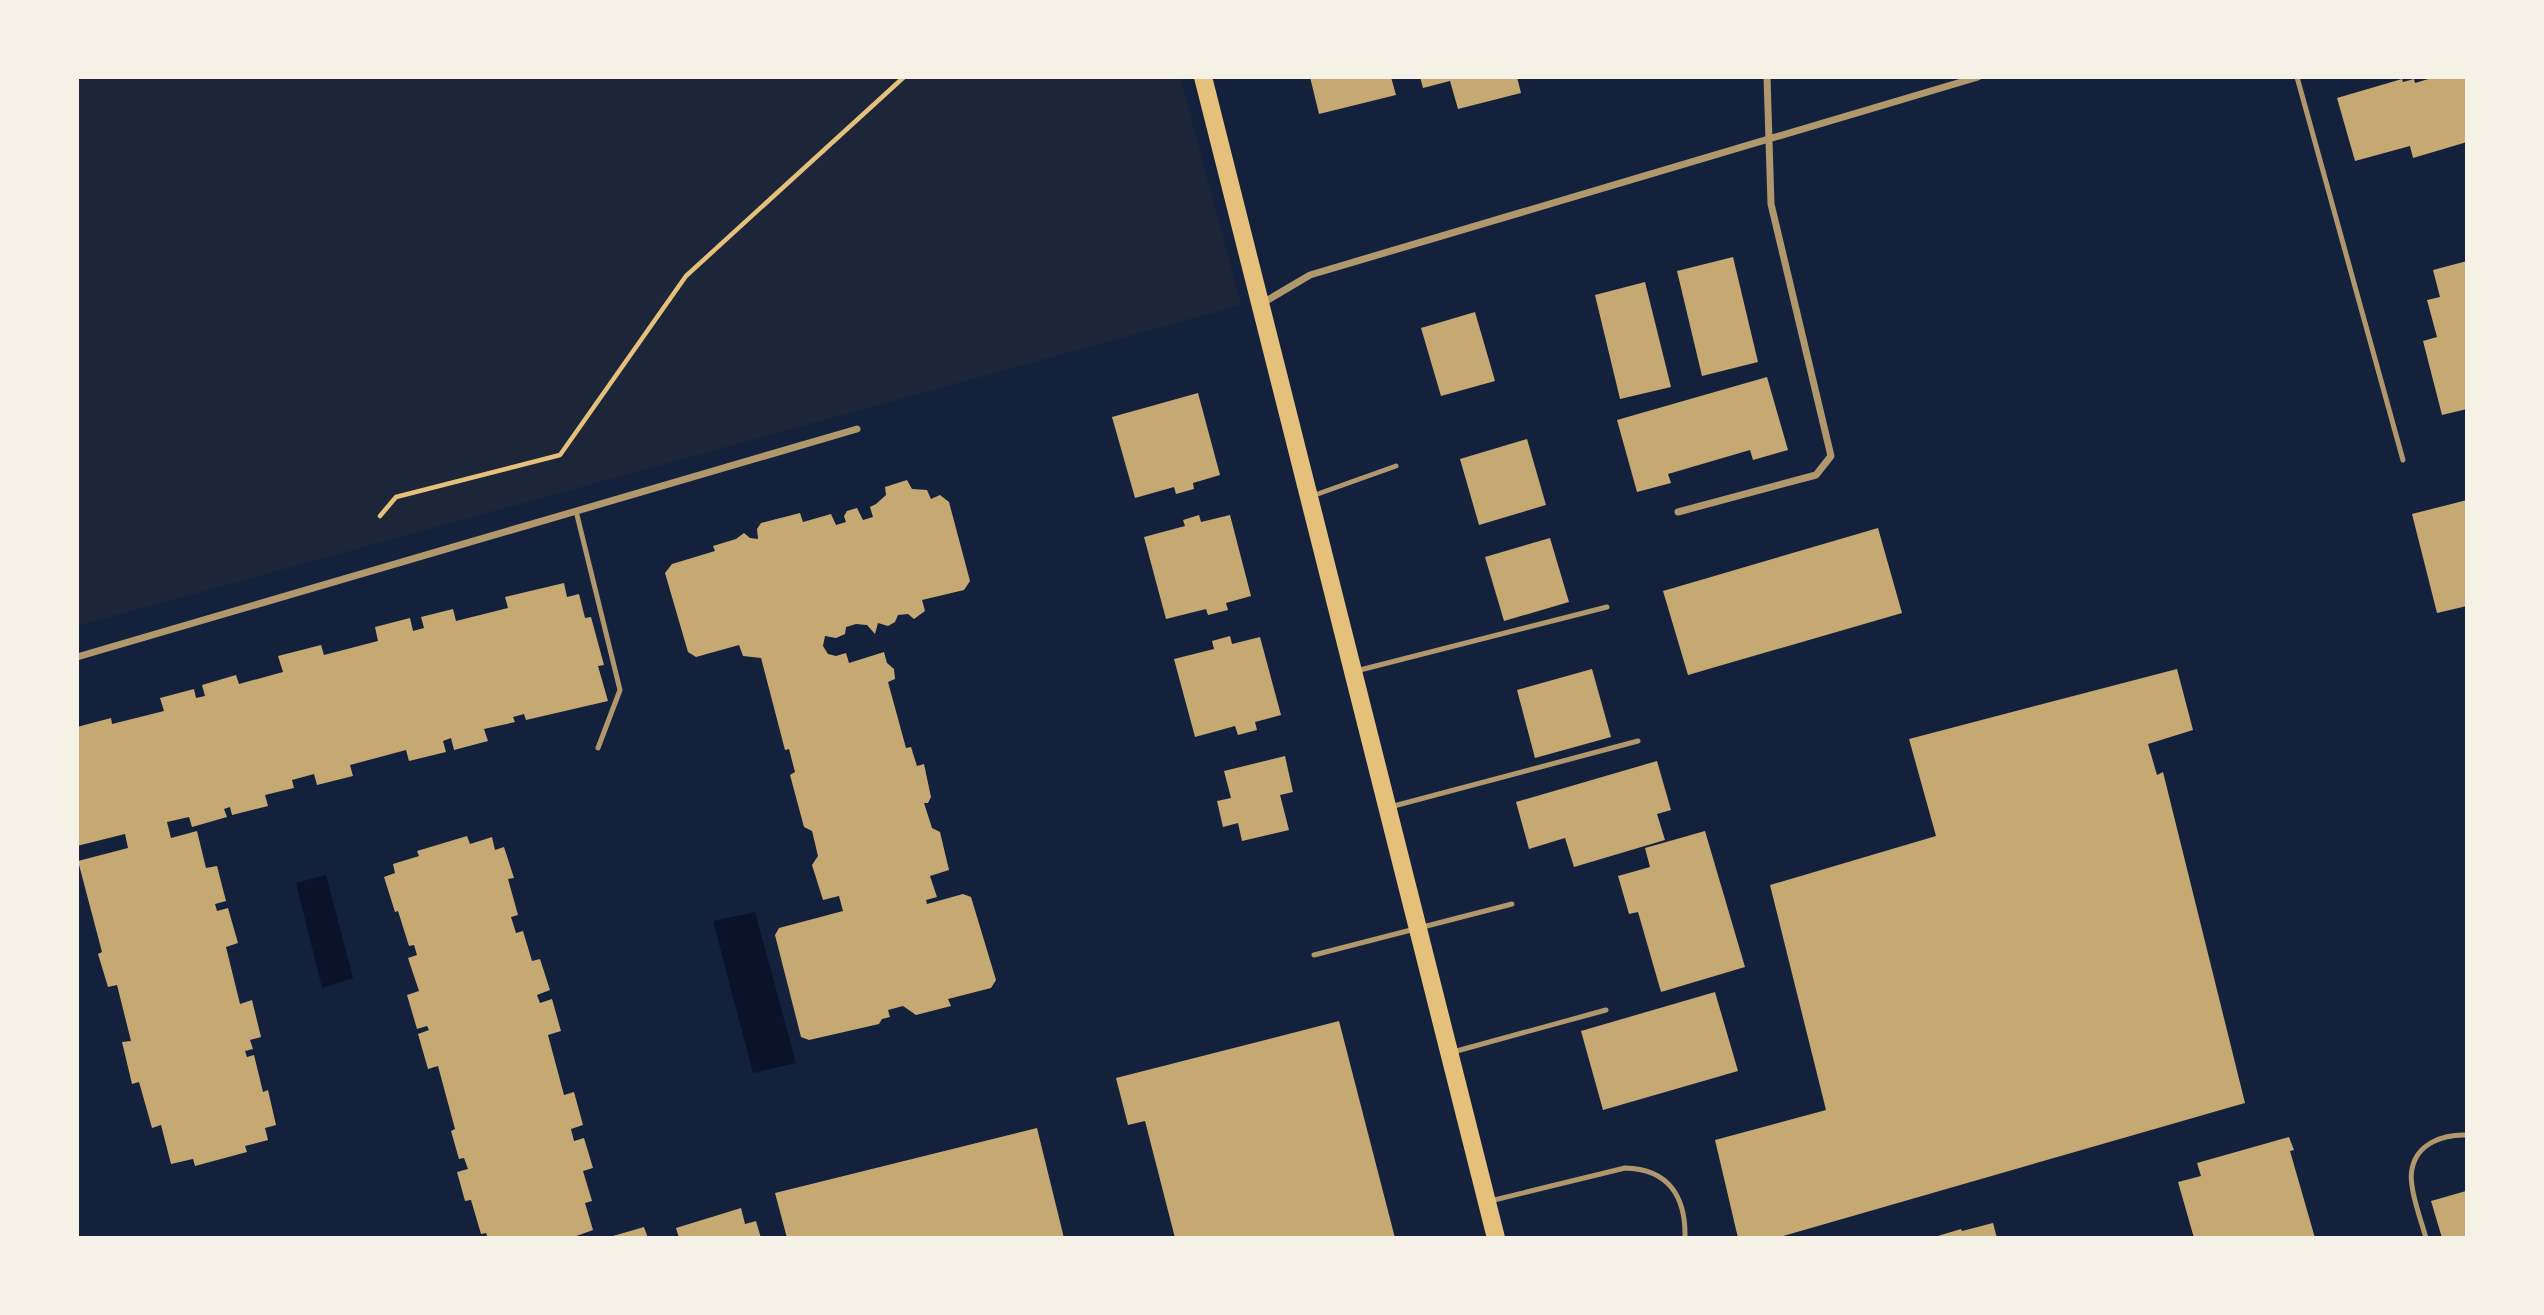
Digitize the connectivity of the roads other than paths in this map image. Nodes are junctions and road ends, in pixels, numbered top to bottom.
1 (1203, 77) edge
2 (1767, 77) edge
3 (1978, 77) edge
4 (2297, 77) edge
5 (1769, 138) junction
6 (1260, 304) junction
7 (857, 429) dead end
8 (2403, 460) dead end
9 (1396, 466) dead end
10 (1308, 498) junction
11 (576, 511) junction
12 (1678, 512) dead end
13 (1607, 607) dead end
14 (77, 657) edge
15 (1353, 672) junction
16 (1638, 741) dead end
17 (598, 748) dead end
18 (1387, 808) junction
19 (1511, 904) dead end
20 (1418, 929) junction
21 (1314, 955) dead end
22 (1606, 1010) dead end
23 (1450, 1053) junction
24 (2467, 1135) edge
25 (1487, 1201) junction
26 (1496, 1238) edge
27 (1685, 1238) edge
28 (2426, 1238) edge

1 - 6 main road
2 - 5 street
3 - 5 street
4 - 8 lane
5 - 6 street
5 - 12 street
6 - 10 main road
7 - 11 street
9 - 10 lane
10 - 15 main road
11 - 14 street
11 - 17 lane
13 - 15 lane
15 - 18 main road
16 - 18 lane
18 - 20 main road
19 - 20 lane
20 - 21 lane
20 - 23 main road
22 - 23 lane
23 - 25 main road
24 - 28 lane
25 - 26 main road
25 - 27 lane

